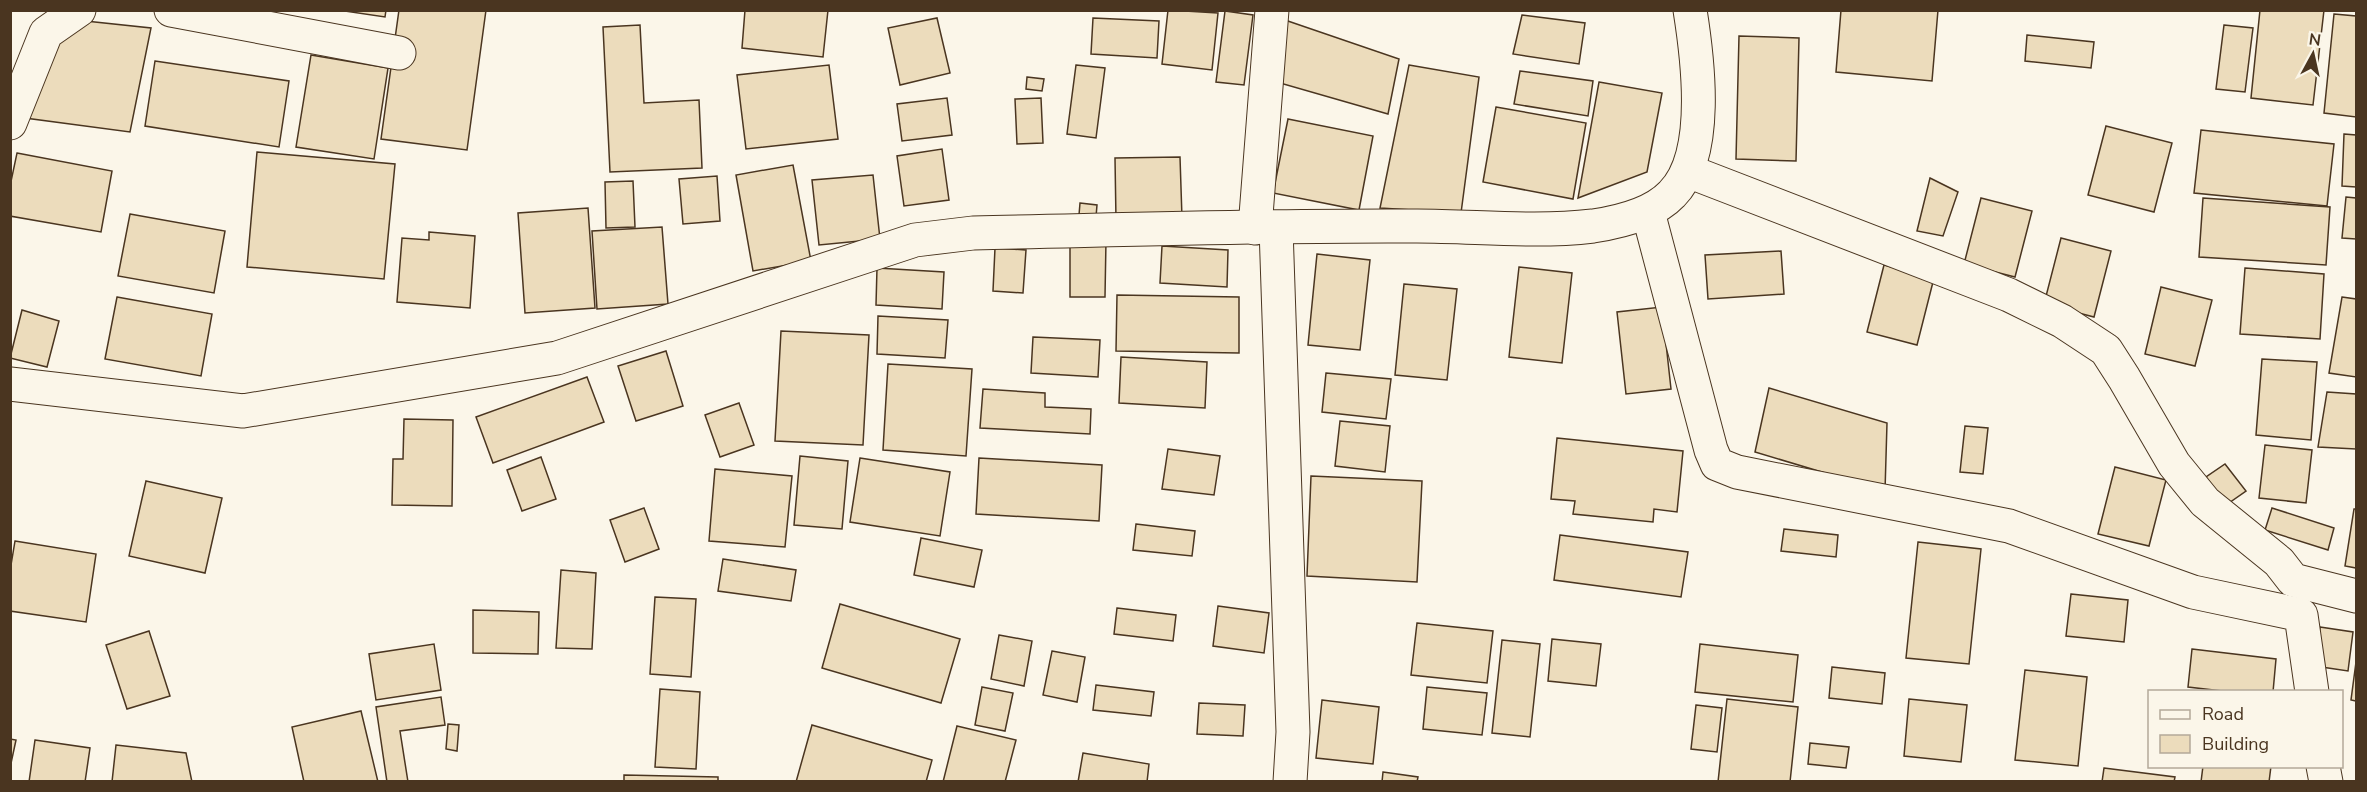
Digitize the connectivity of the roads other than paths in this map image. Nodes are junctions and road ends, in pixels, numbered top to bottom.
1 (79, 10) edge
2 (171, 10) edge
3 (1272, 10) edge
4 (1690, 10) edge
5 (399, 53) dead end
6 (10, 123) edge
7 (1688, 171) junction
8 (1648, 212) junction
9 (1266, 228) junction
10 (10, 384) edge
11 (2294, 580) junction
12 (2356, 596) edge
13 (2301, 615) junction
14 (2312, 690) edge
15 (1290, 782) edge

1 - 6 street
2 - 5 street
3 - 9 street
4 - 7 street
7 - 8 street
7 - 11 street
8 - 9 street
8 - 13 street
9 - 10 street
9 - 15 street
11 - 12 street
11 - 13 street
13 - 14 street

